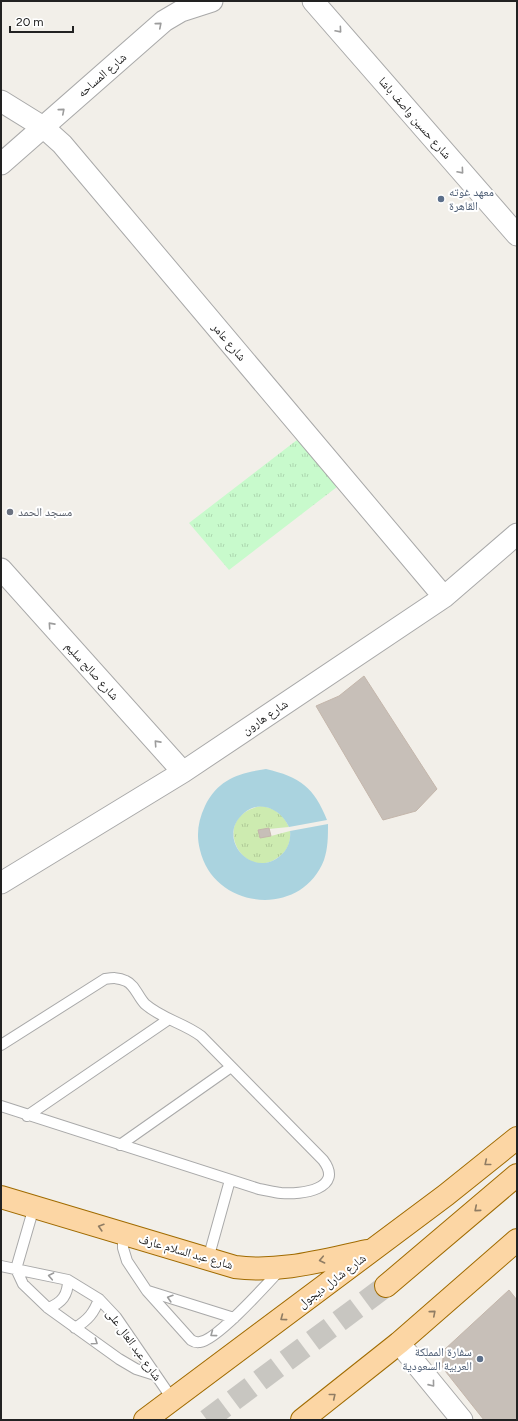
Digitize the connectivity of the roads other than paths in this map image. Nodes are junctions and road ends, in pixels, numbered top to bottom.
1 (212, 1) edge
2 (313, 1) edge
3 (1, 101) edge
4 (44, 127) junction
5 (1, 164) edge
6 (517, 235) edge
7 (517, 534) edge
8 (1, 569) edge
9 (444, 597) junction
10 (183, 772) junction
11 (1, 883) edge
12 (169, 1019) junction
13 (1, 1045) edge
14 (230, 1067) junction
15 (1, 1106) edge
16 (27, 1116) junction
17 (517, 1138) edge
18 (120, 1145) junction
19 (517, 1175) edge
20 (230, 1180) junction
21 (1, 1197) edge
22 (34, 1207) junction
23 (123, 1234) junction
24 (517, 1240) edge
25 (374, 1249) junction
26 (208, 1259) junction
27 (1, 1266) edge
28 (282, 1268) junction
29 (16, 1269) junction
30 (68, 1280) junction
31 (386, 1286) tunnel mouth
32 (148, 1291) junction
33 (99, 1299) junction
34 (48, 1308) junction
35 (234, 1318) junction
36 (75, 1328) junction
37 (398, 1343) junction
38 (155, 1375) junction
39 (173, 1400) junction
40 (145, 1420) edge
41 (302, 1420) edge
42 (462, 1420) edge

4 -> 1 street, شارع المساحه
2 -> 6 street, شارع حسين واصف باشا
3 - 4 street, شارع عامر
4 - 5 street, شارع المساحه
4 - 9 street, شارع عامر
7 - 9 street, شارع هارون
10 -> 8 street, شارع صالح سليم
9 - 10 street, شارع هارون
10 - 11 street, شارع هارون
12 - 13 lane
12 - 14 lane
12 - 16 lane
14 - 18 lane
14 - 20 lane
15 - 16 lane
16 - 18 lane
17 -> 25 main road, شارع شارل ديجول
18 - 20 lane
19 -> 31 main road
20 - 26 lane
21 - 22 main road, شارع عبد السلام عارف
23 -> 22 main road, شارع عبد السلام عارف
22 - 29 lane
23 - 26 main road, شارع عبد السلام عارف
23 - 32 lane
37 -> 24 main road
25 -> 28 main road, شارع عبد السلام عارف
25 -> 39 main road, شارع شارل ديجول
26 - 28 main road, شارع عبد السلام عارف
27 - 29 lane, شارع عبد العال على
28 - 35 lane
30 -> 29 lane, شارع عبد العال على
29 - 34 lane
30 - 33 lane, شارع عبد العال على
30 - 34 lane
35 -> 32 lane
35 -> 32 lane
33 - 36 lane
33 - 38 lane, شارع عبد العال على
34 - 36 lane
36 -> 38 lane
41 -> 37 main road
37 -> 42 street
38 - 39 lane, شارع عبد العال على
39 - 40 main road, شارع شارل ديجول

